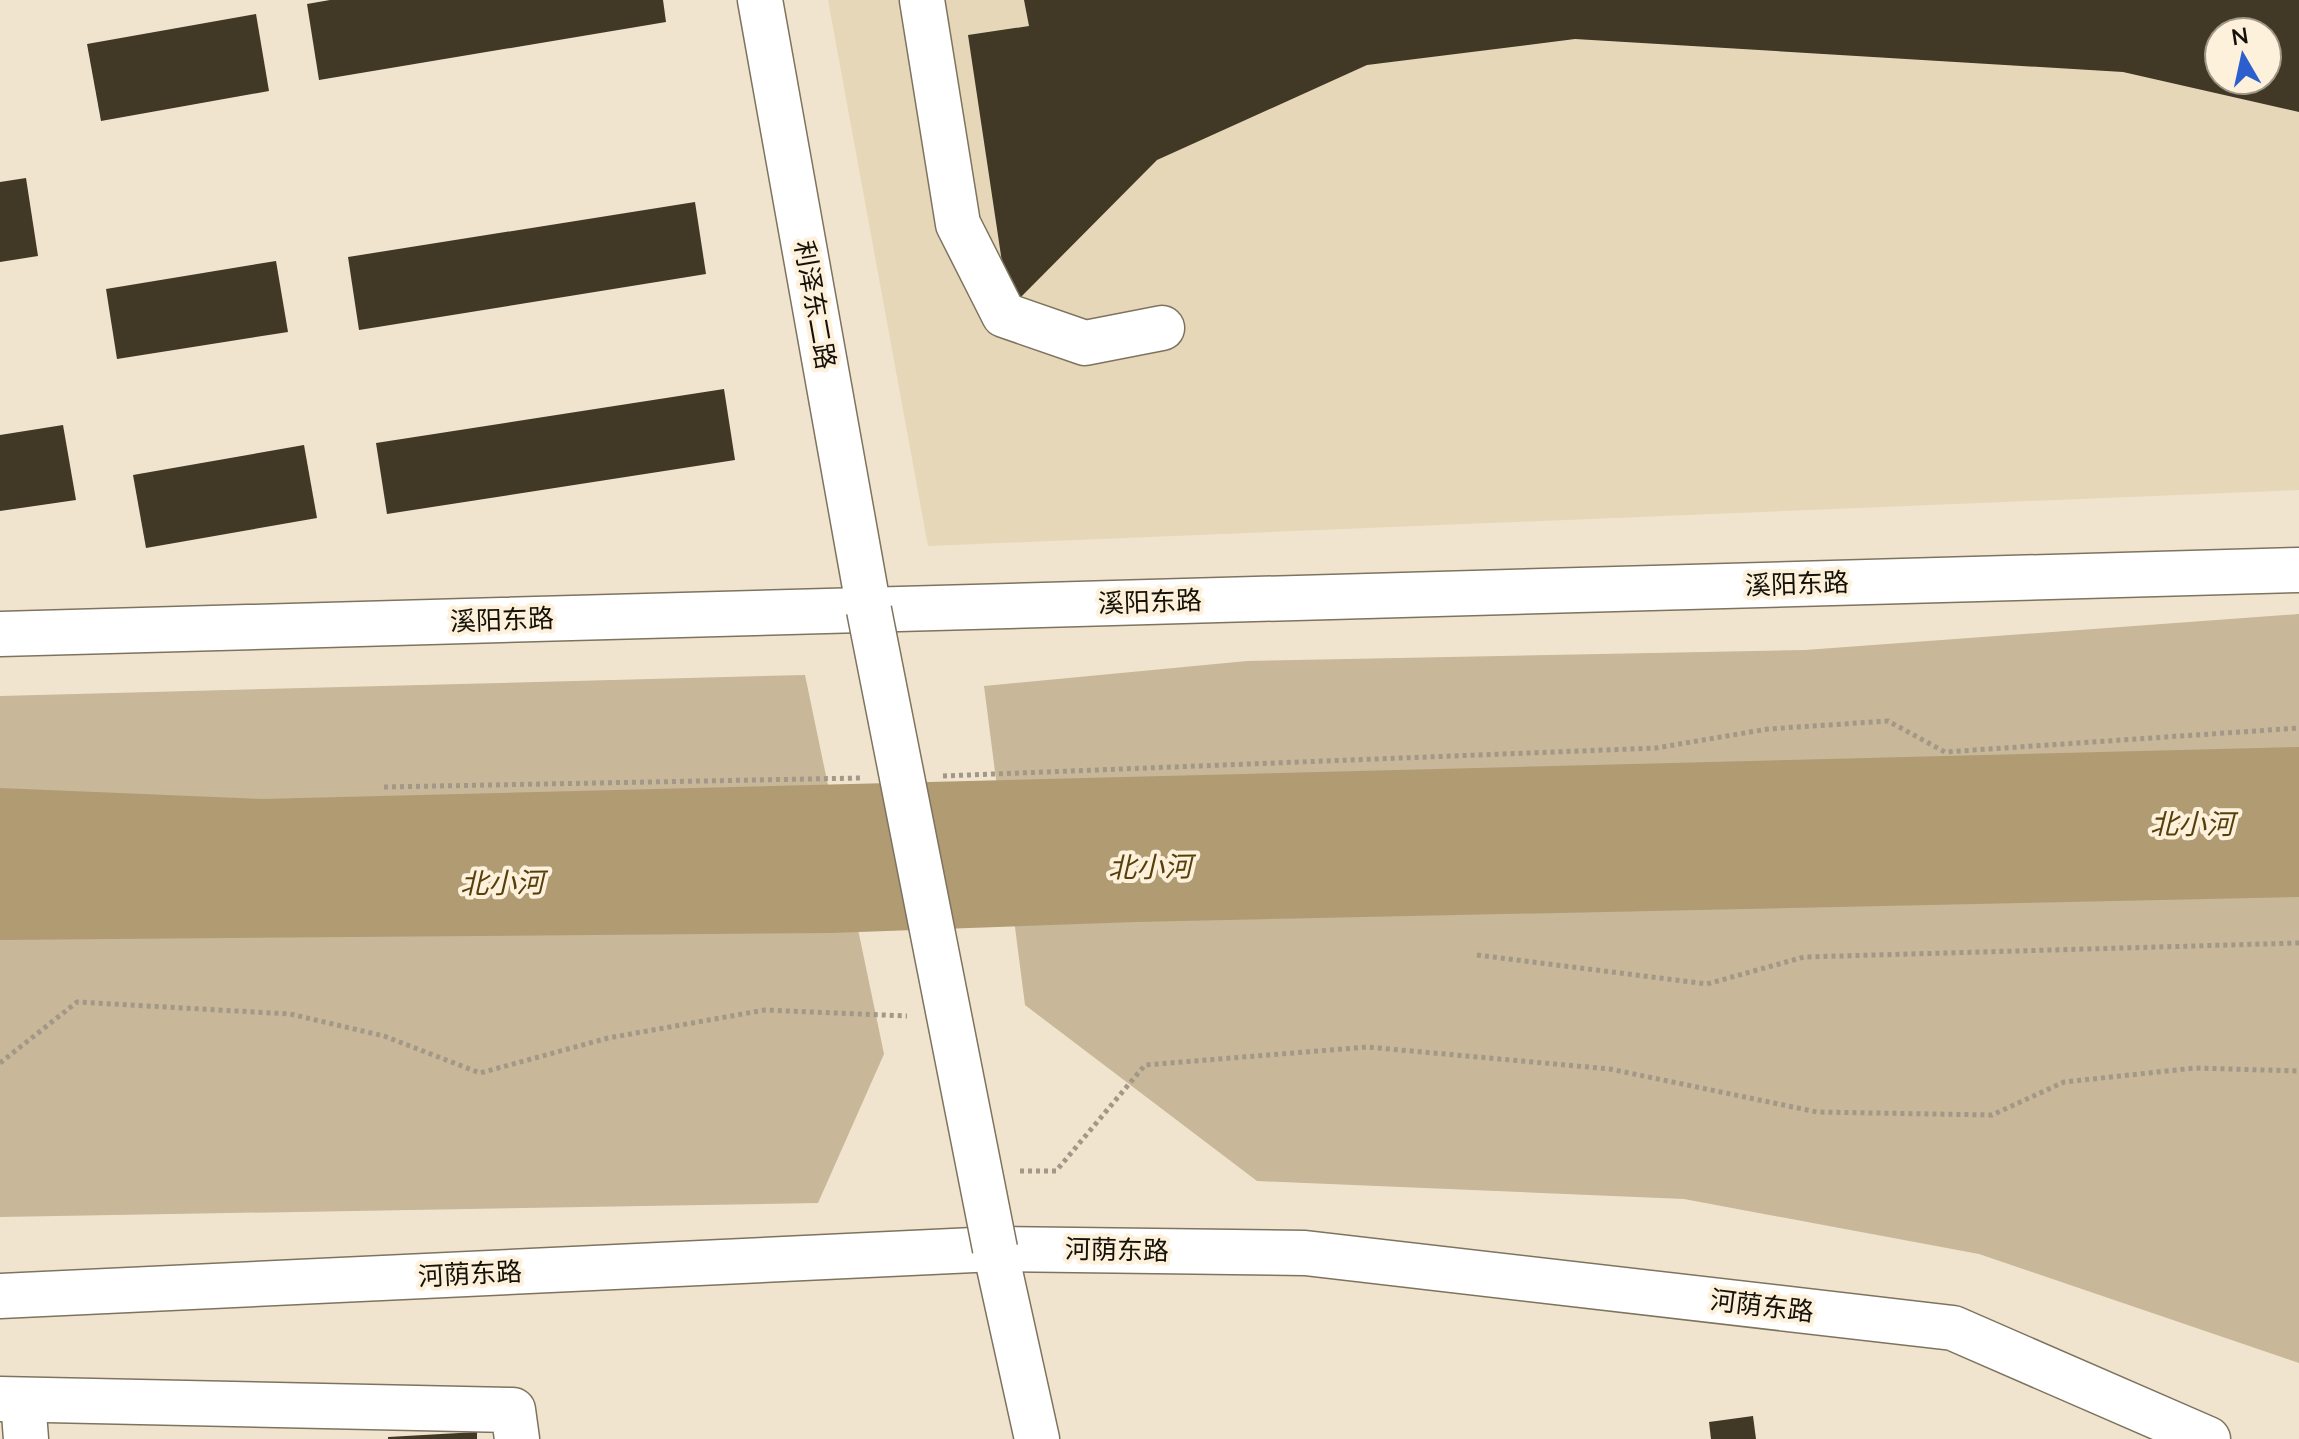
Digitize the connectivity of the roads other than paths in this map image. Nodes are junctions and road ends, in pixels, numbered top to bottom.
1 (760, 0) edge
2 (922, 0) edge
3 (1162, 328) dead end
4 (2299, 570) edge
5 (869, 610) junction
6 (0, 634) edge
7 (995, 1249) junction
8 (0, 1296) edge
9 (16, 1413) edge
10 (517, 1439) edge
11 (1037, 1439) edge
12 (2208, 1439) edge

1 - 5 street, 利泽东二路
2 - 3 street
4 - 5 street, 溪阳东路
5 - 6 street, 溪阳东路
5 - 7 street, 利泽东二路, bridge
7 - 8 street, 河荫东路
7 - 11 street, 利泽东二路
7 - 12 street, 河荫东路
9 - 10 street

